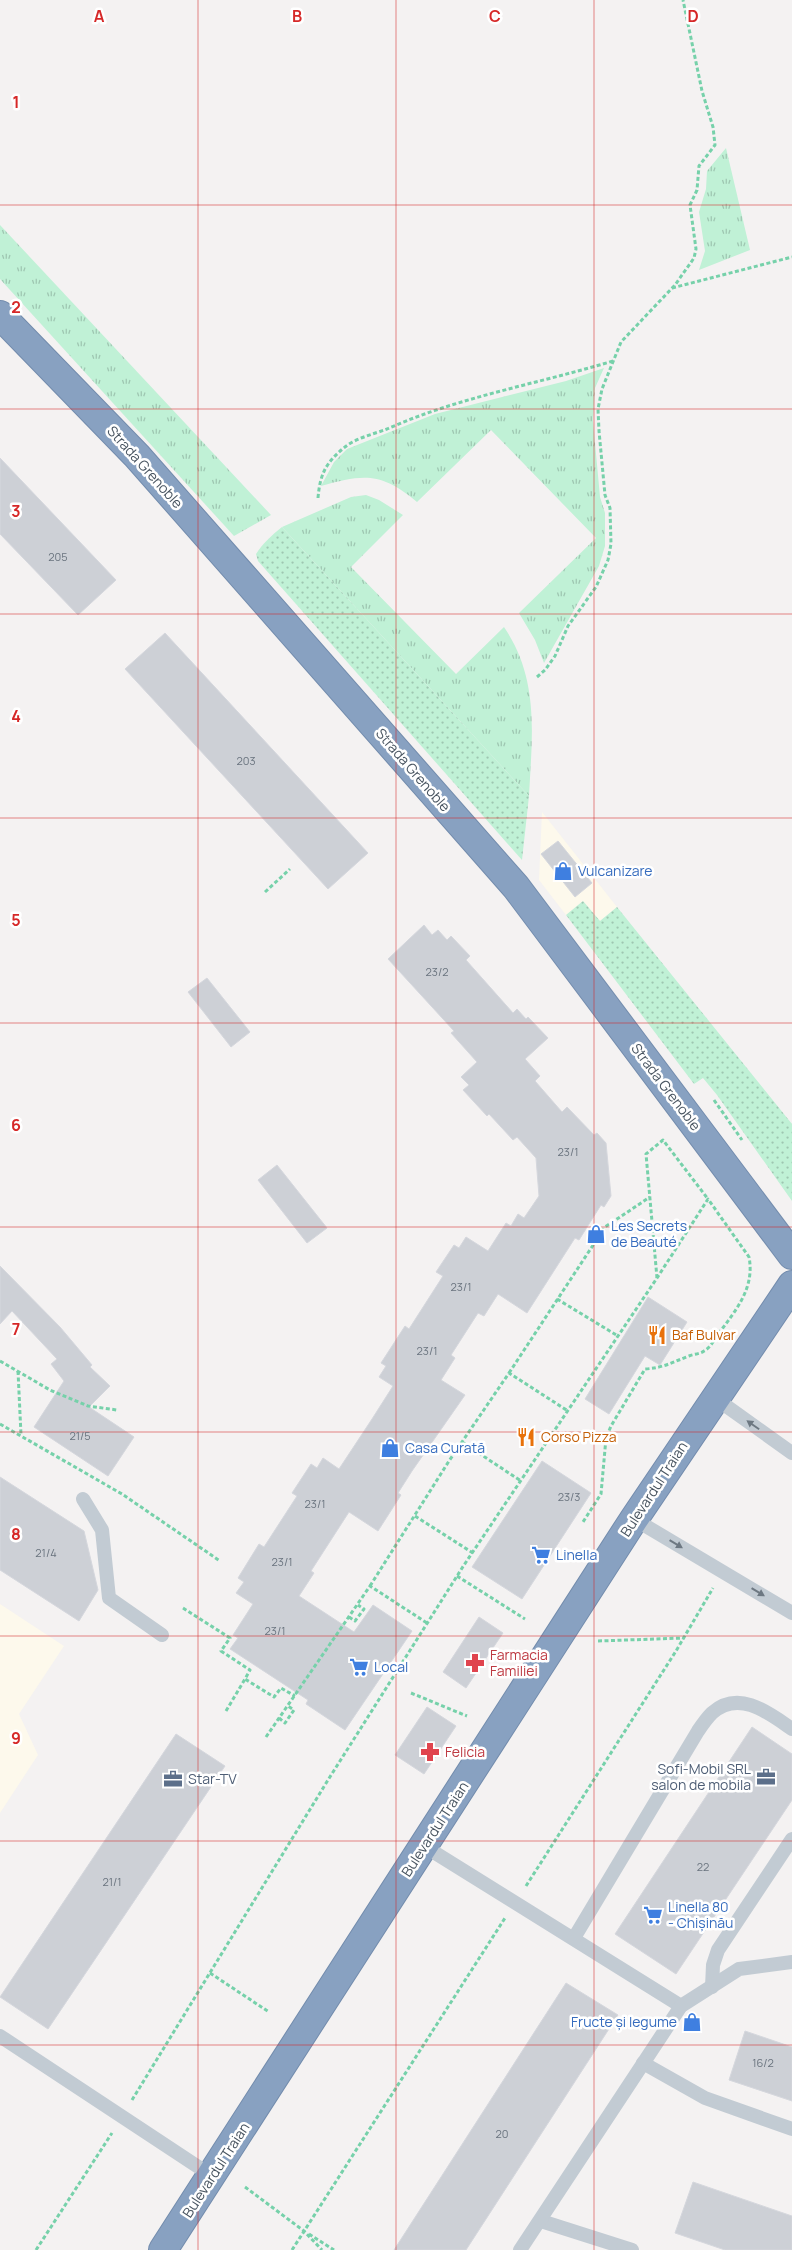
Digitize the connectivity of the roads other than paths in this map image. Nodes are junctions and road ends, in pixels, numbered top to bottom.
1 (0, 315) edge
2 (792, 1255) edge
3 (792, 1284) edge
4 (715, 1398) junction
5 (792, 1453) edge
6 (83, 1499) dead end
7 (634, 1519) junction
8 (792, 1613) edge
9 (162, 1635) dead end
10 (792, 1729) edge
11 (792, 1839) edge
12 (424, 1846) junction
13 (574, 1938) junction
14 (792, 1962) edge
15 (712, 1987) junction
16 (681, 2006) junction
17 (0, 2036) edge
18 (643, 2063) junction
19 (792, 2128) edge
20 (212, 2176) junction
21 (541, 2221) junction
22 (163, 2250) edge
23 (520, 2250) edge
24 (632, 2250) edge

1 - 2 highway, Strada Grenoble
3 - 4 highway, Bulevardul Traian
5 -> 4 lane
4 - 7 highway, Bulevardul Traian
6 - 9 lane
7 -> 8 lane
7 - 12 highway, Bulevardul Traian
10 - 13 lane
11 - 15 lane
12 - 13 lane
12 - 20 highway, Bulevardul Traian
13 - 16 lane
14 - 15 lane
15 - 16 lane
16 - 18 lane
17 - 20 lane
18 - 19 lane
18 - 21 lane
20 - 22 highway, Bulevardul Traian
21 - 23 lane
21 - 24 lane

